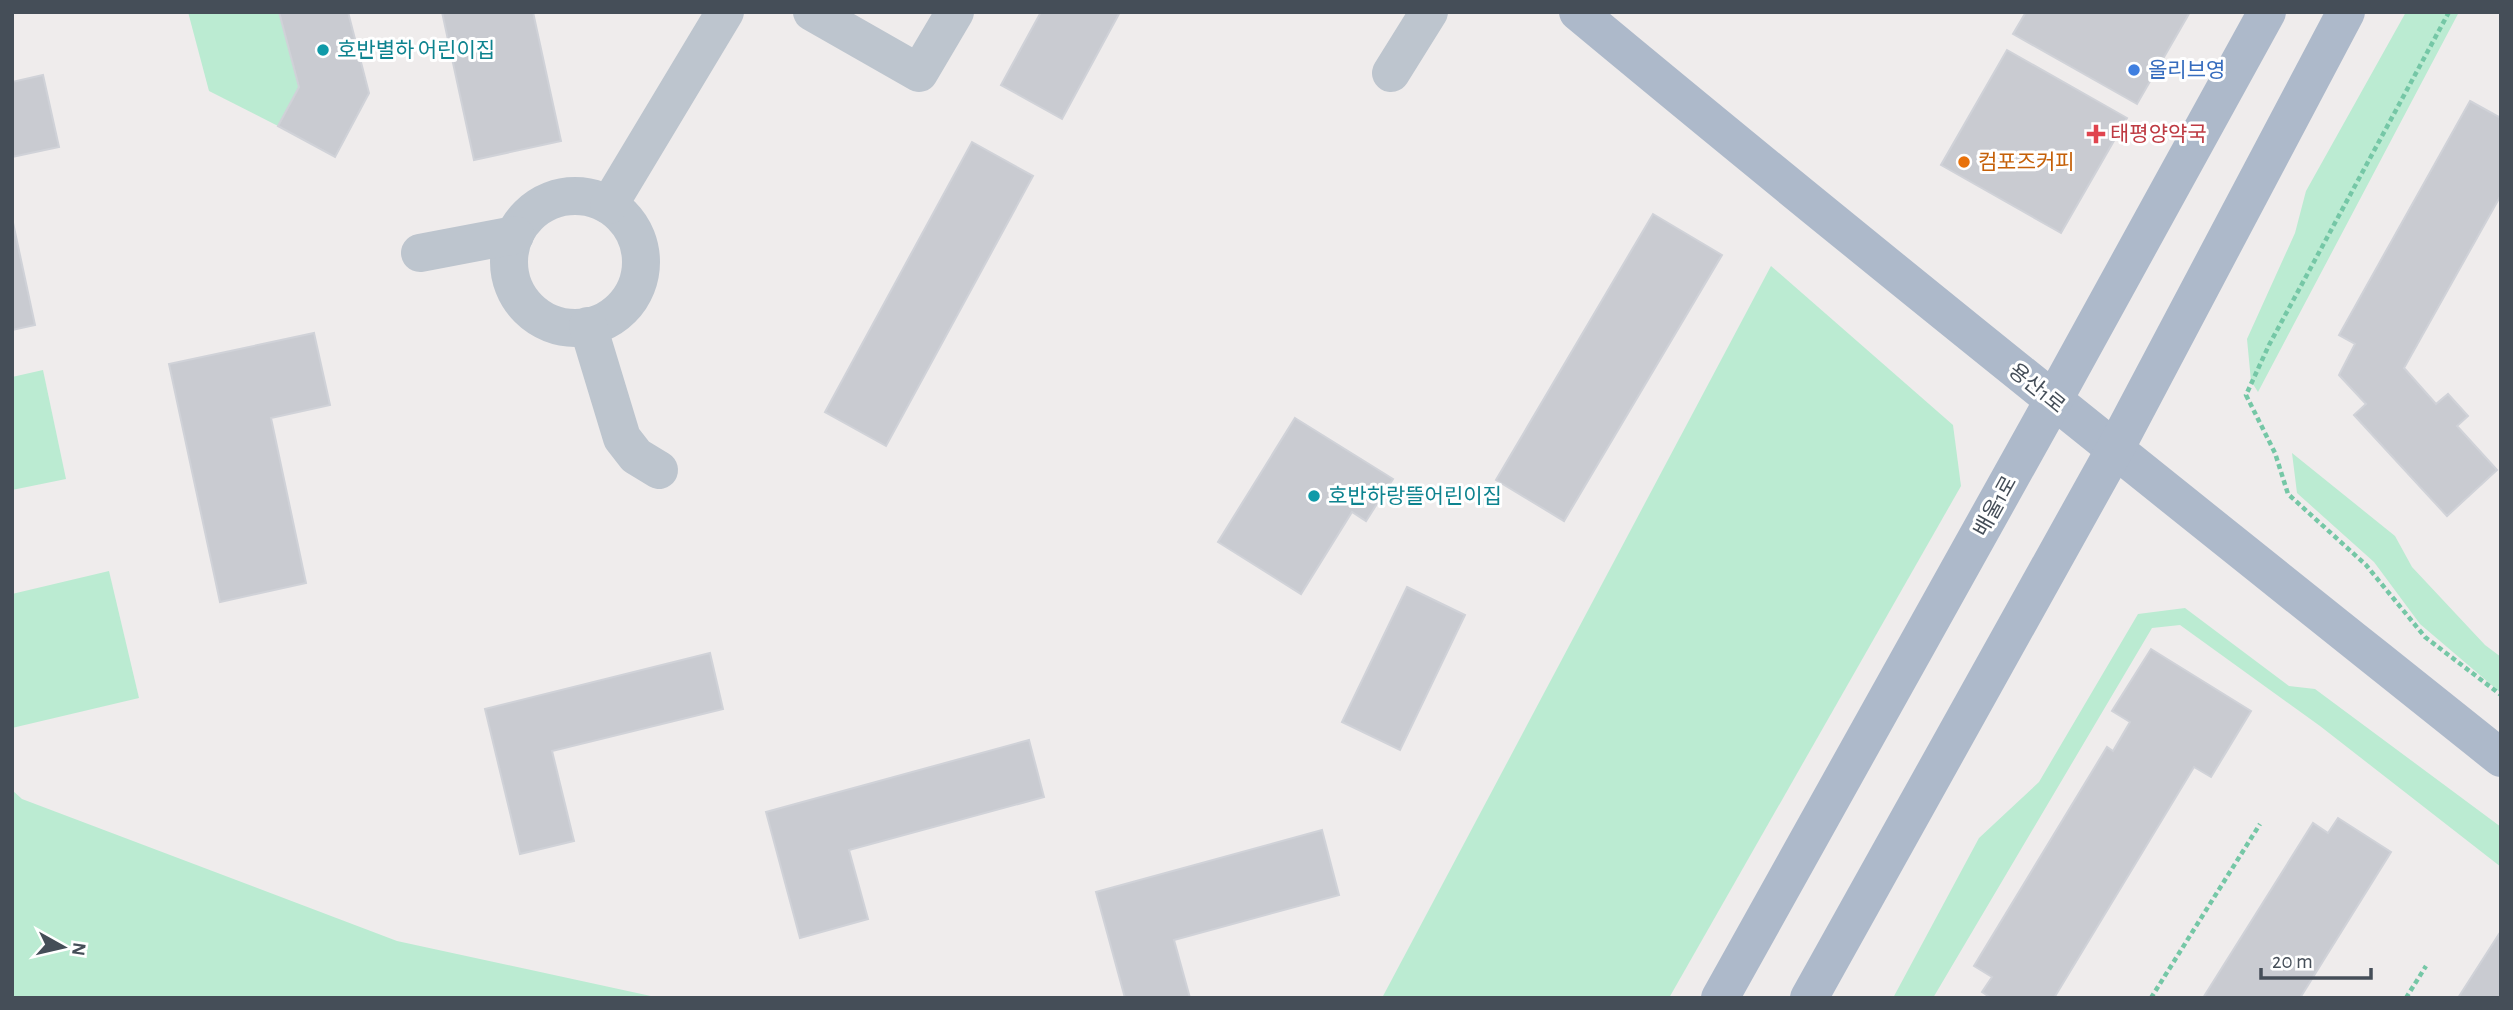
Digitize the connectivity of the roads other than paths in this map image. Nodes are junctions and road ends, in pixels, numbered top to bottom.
1 (725, 12) edge
2 (812, 12) edge
3 (955, 12) edge
4 (1429, 12) edge
5 (1578, 12) edge
6 (2267, 12) edge
7 (2346, 12) edge
8 (1391, 73) dead end
9 (609, 205) junction
10 (515, 234) junction
11 (420, 253) dead end
12 (588, 326) junction
13 (2053, 401) junction
14 (2115, 449) junction
15 (659, 470) dead end
16 (2501, 758) edge
17 (1720, 998) edge
18 (1809, 998) edge

1 - 9 street
2 - 3 street
4 - 8 street
5 - 13 main road, 용산1로
6 - 13 main road, 배울1로
7 - 14 main road
9 - 10 street
9 - 12 street
10 - 11 street
10 - 12 street
12 - 15 street
13 - 14 main road, 용산1로
13 - 17 main road, 배울1로
14 - 16 main road, 용산1로
14 - 18 main road

